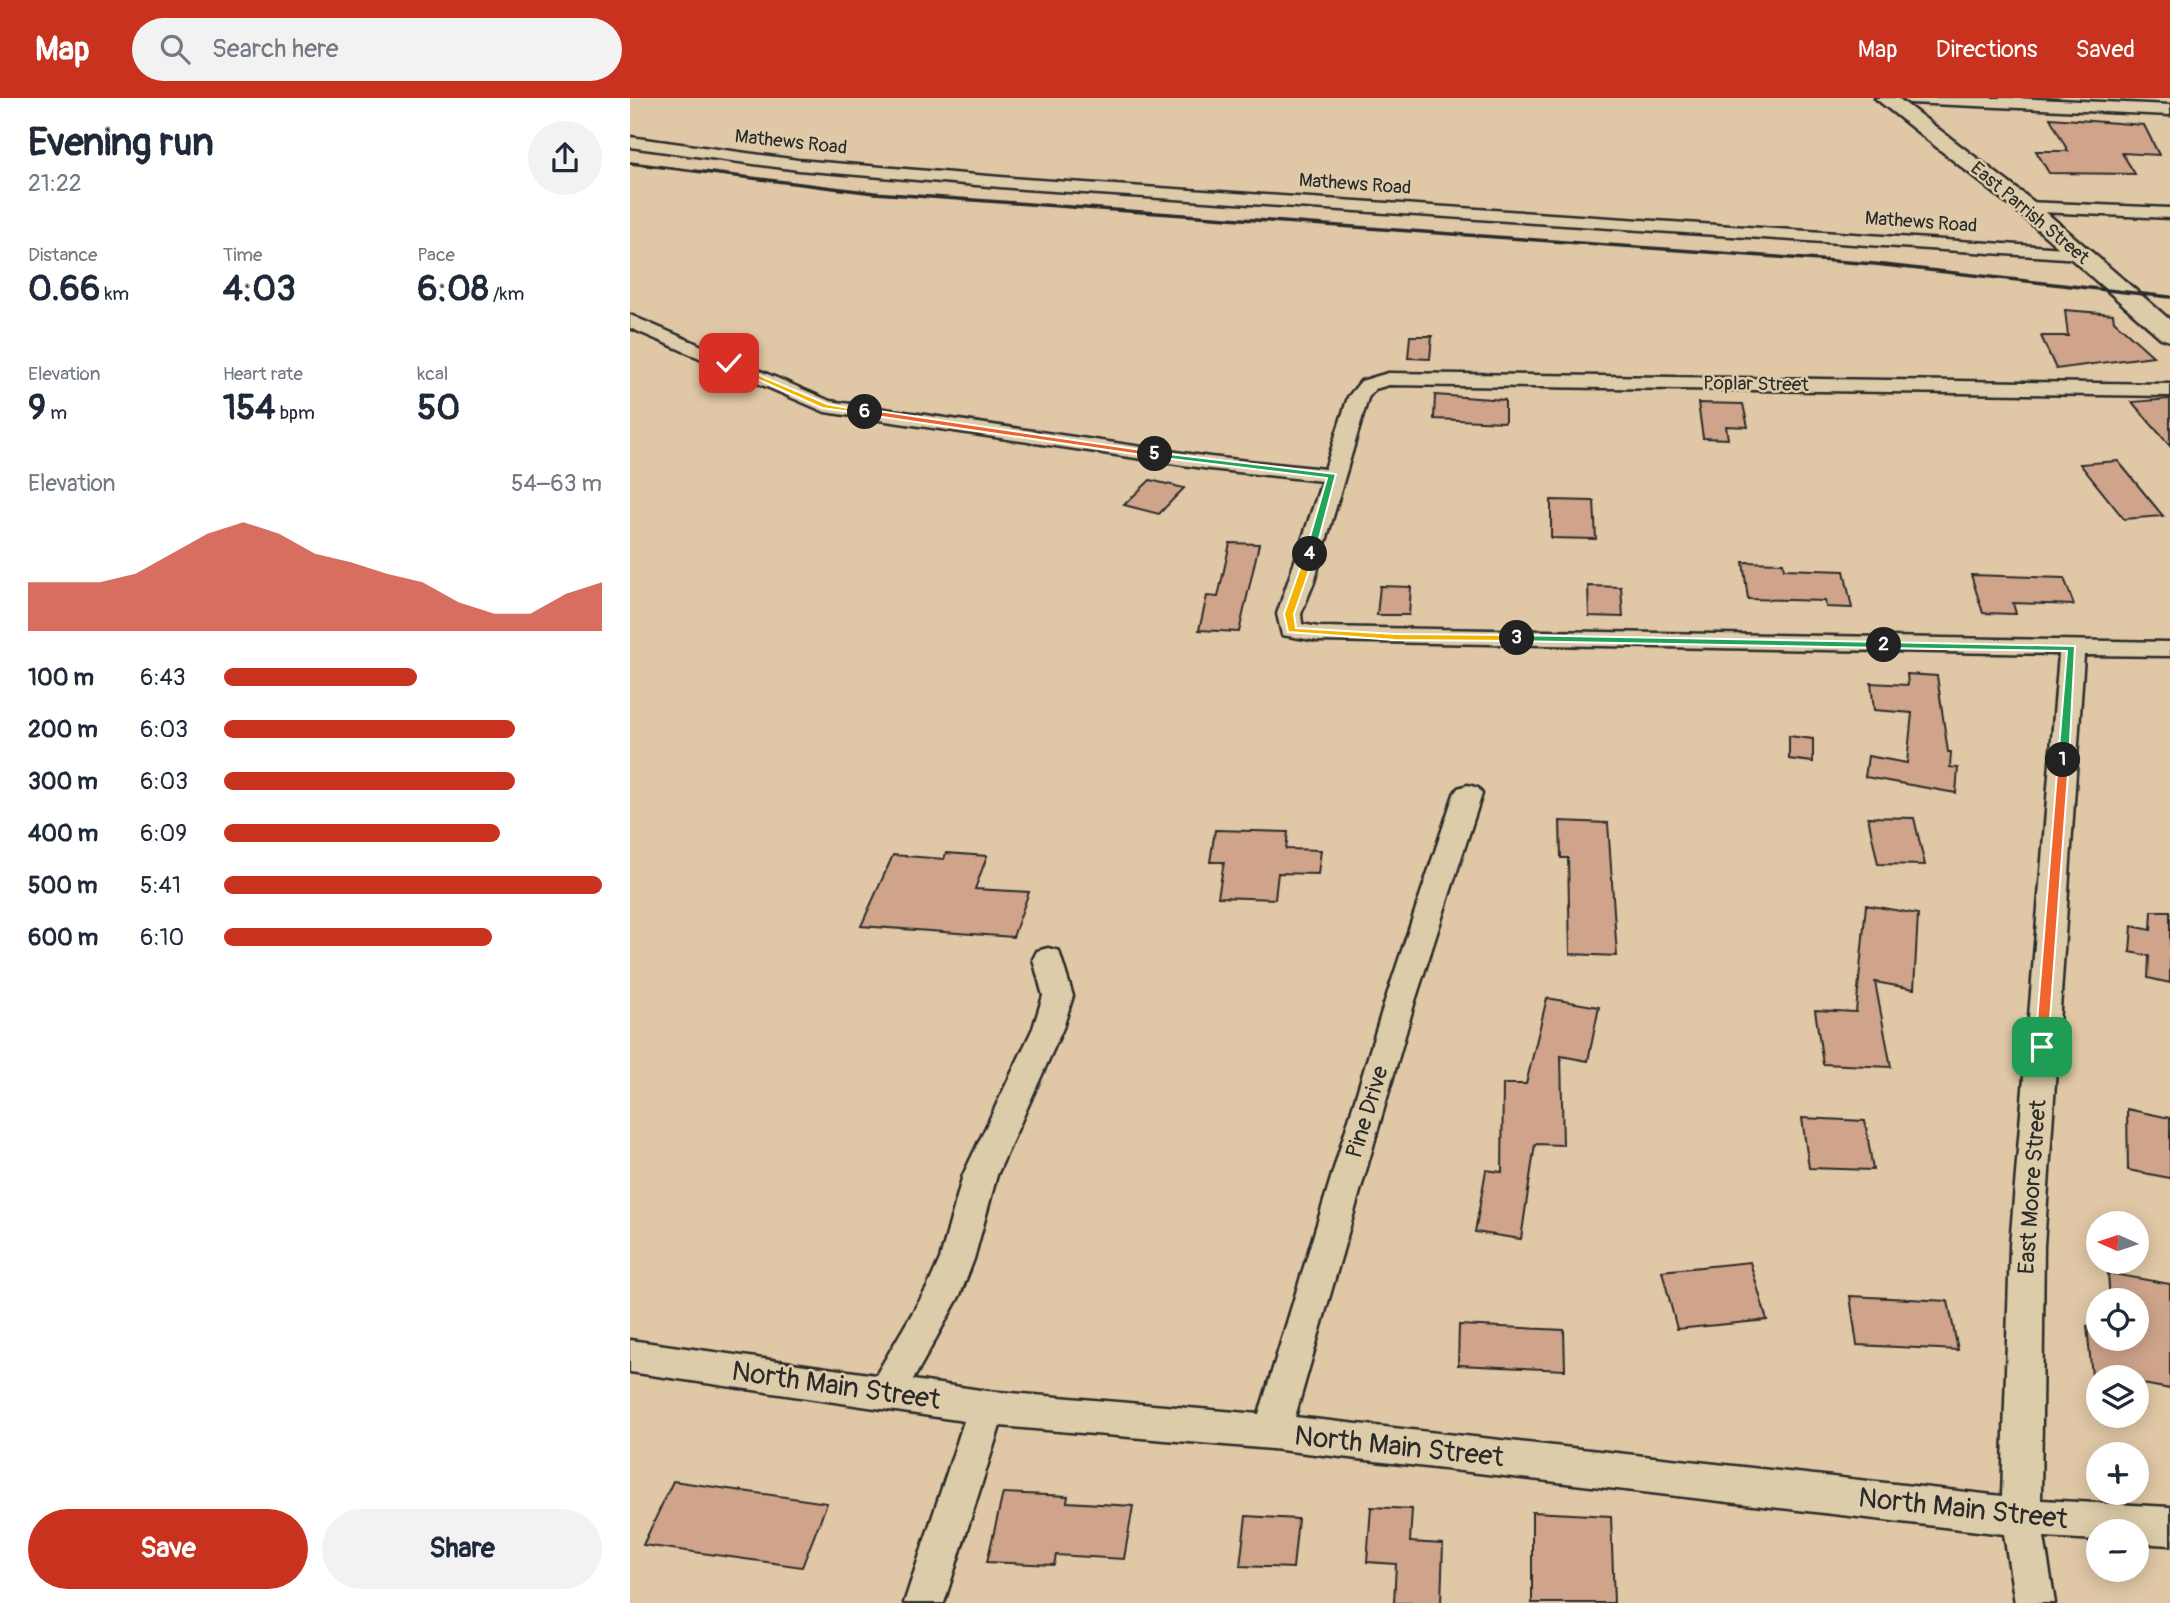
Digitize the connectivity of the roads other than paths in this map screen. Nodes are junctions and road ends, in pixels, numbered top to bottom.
1 (1885, 98) edge
2 (1909, 98) edge
3 (2107, 103) edge
4 (2170, 110) edge
5 (630, 142) edge
6 (2026, 206) junction
7 (2170, 213) edge
8 (2079, 254) junction
9 (630, 321) edge
10 (2170, 333) edge
11 (2170, 390) edge
12 (1332, 476) junction
13 (2072, 648) junction
14 (2170, 649) edge
15 (1468, 794) dead end
16 (1048, 958) dead end
17 (630, 1356) edge
18 (886, 1393) junction
19 (987, 1408) junction
20 (1272, 1433) junction
21 (2021, 1517) junction
22 (2170, 1526) edge
23 (924, 1603) edge
24 (2035, 1603) edge

1 - 6 main road, East Parrish Street
2 - 3 street
3 - 4 street
5 - 8 street, Mathews Road
6 - 7 street
6 - 8 main road, East Parrish Street
8 - 10 main road, East Parrish Street
9 - 12 street
11 - 12 street, Poplar Street
12 - 13 street
13 - 14 street
13 - 21 street, East Moore Street
15 - 20 street, Pine Drive
16 - 18 street
17 - 18 street, North Main Street
18 - 19 street, North Main Street
19 - 20 street, North Main Street
19 - 23 street
20 - 21 street, North Main Street
21 - 22 street, North Main Street
21 - 24 street, East Moore Street

